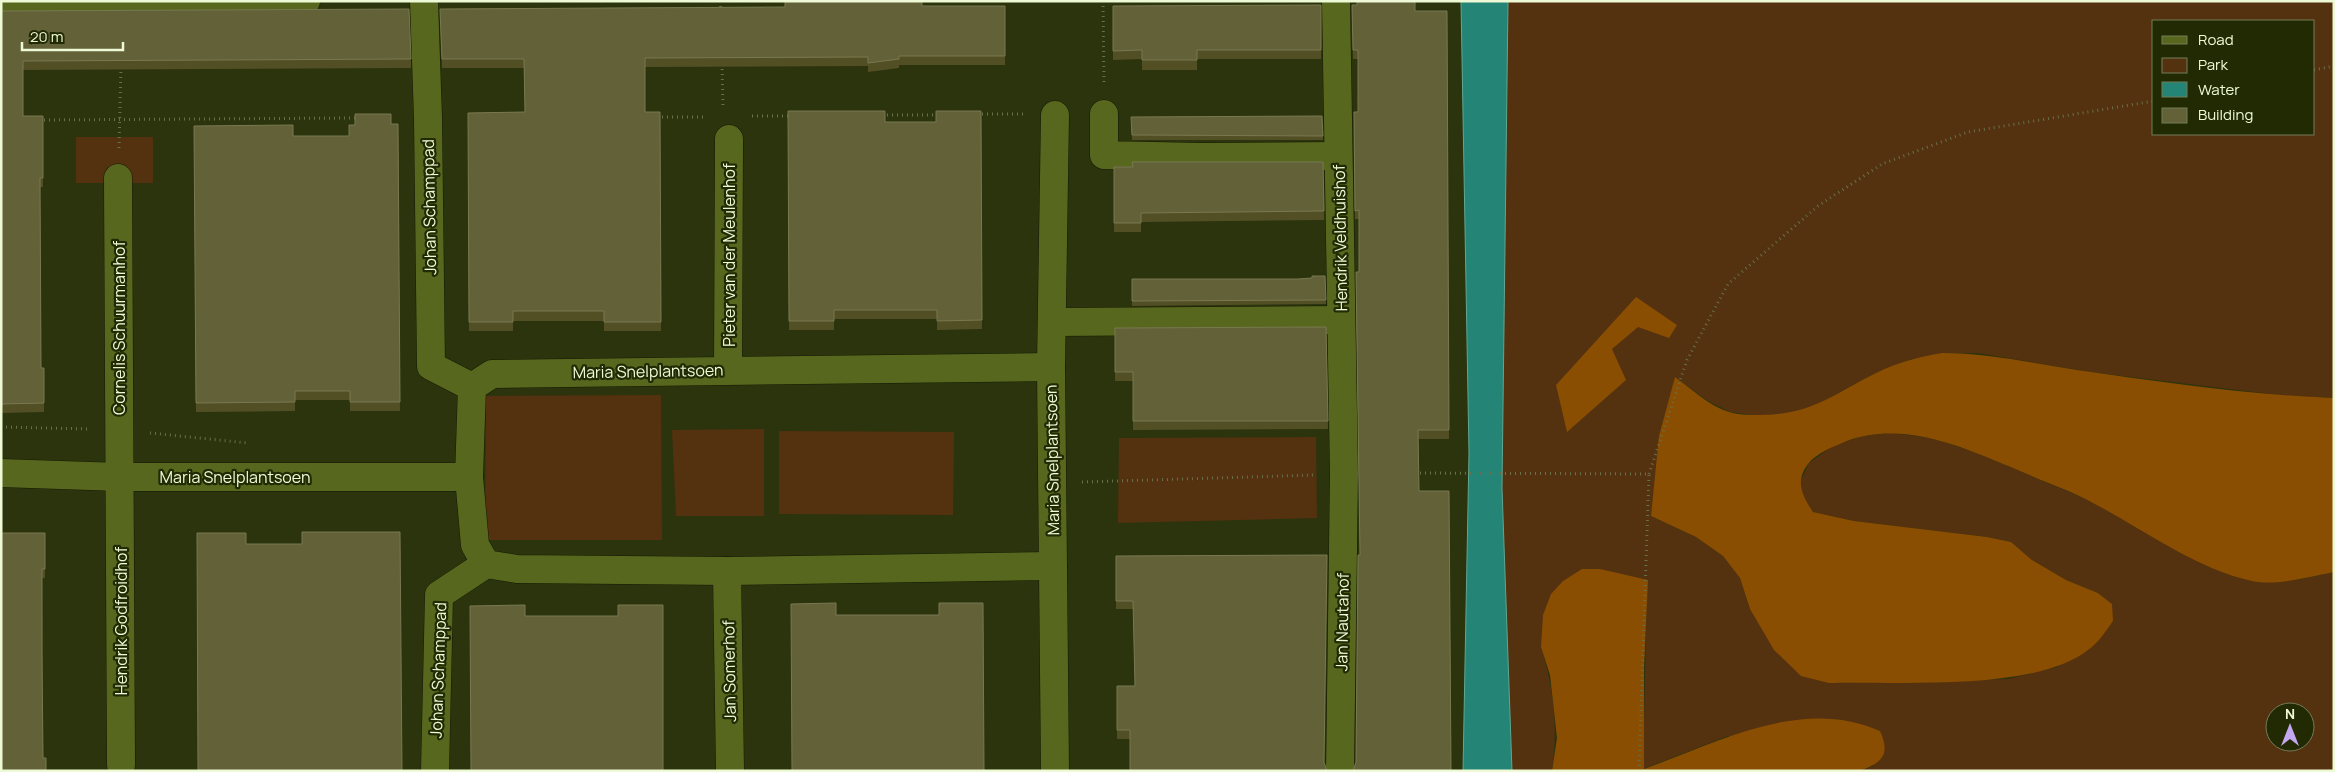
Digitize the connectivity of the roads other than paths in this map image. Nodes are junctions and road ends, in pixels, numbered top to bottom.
1 (306, 1) edge
2 (424, 1) edge
3 (1336, 1) edge
4 (1, 2) edge
5 (1104, 114) road end
6 (1055, 115) road end
7 (726, 128) road end
8 (1338, 156) junction
9 (118, 178) road end
10 (1341, 320) junction
11 (1053, 322) junction
12 (1050, 367) junction
13 (728, 370) junction
14 (472, 387) junction
15 (1, 473) edge
16 (1344, 474) joint
17 (120, 477) junction
18 (469, 477) junction
19 (486, 564) junction
20 (1053, 566) junction
21 (727, 571) junction
22 (121, 765) dead end
23 (435, 771) edge
24 (730, 771) edge
25 (1055, 771) edge
26 (1340, 771) edge

1 - 4 street
2 - 14 street, Johan Schamppad
3 - 8 street, Hendrik Veldhuishof
5 - 8 street
6 - 11 street
7 - 13 street, Pieter van der Meulenhof
8 - 10 street, Hendrik Veldhuishof
9 - 17 street, Cornelis Schuurmanhof
10 - 11 street
10 - 16 street, Hendrik Veldhuishof
11 - 12 street
12 - 13 street, Maria Snelplantsoen
12 - 20 street, Maria Snelplantsoen
13 - 14 street, Maria Snelplantsoen
14 - 18 street
15 - 17 street, Maria Snelplantsoen
16 - 26 street, Jan Nautahof
17 - 18 street, Maria Snelplantsoen
17 - 22 street, Hendrik Godfroidhof
18 - 19 street
19 - 21 street
19 - 23 street, Johan Schamppad
20 - 21 street
20 - 25 street
21 - 24 street, Jan Somerhof

